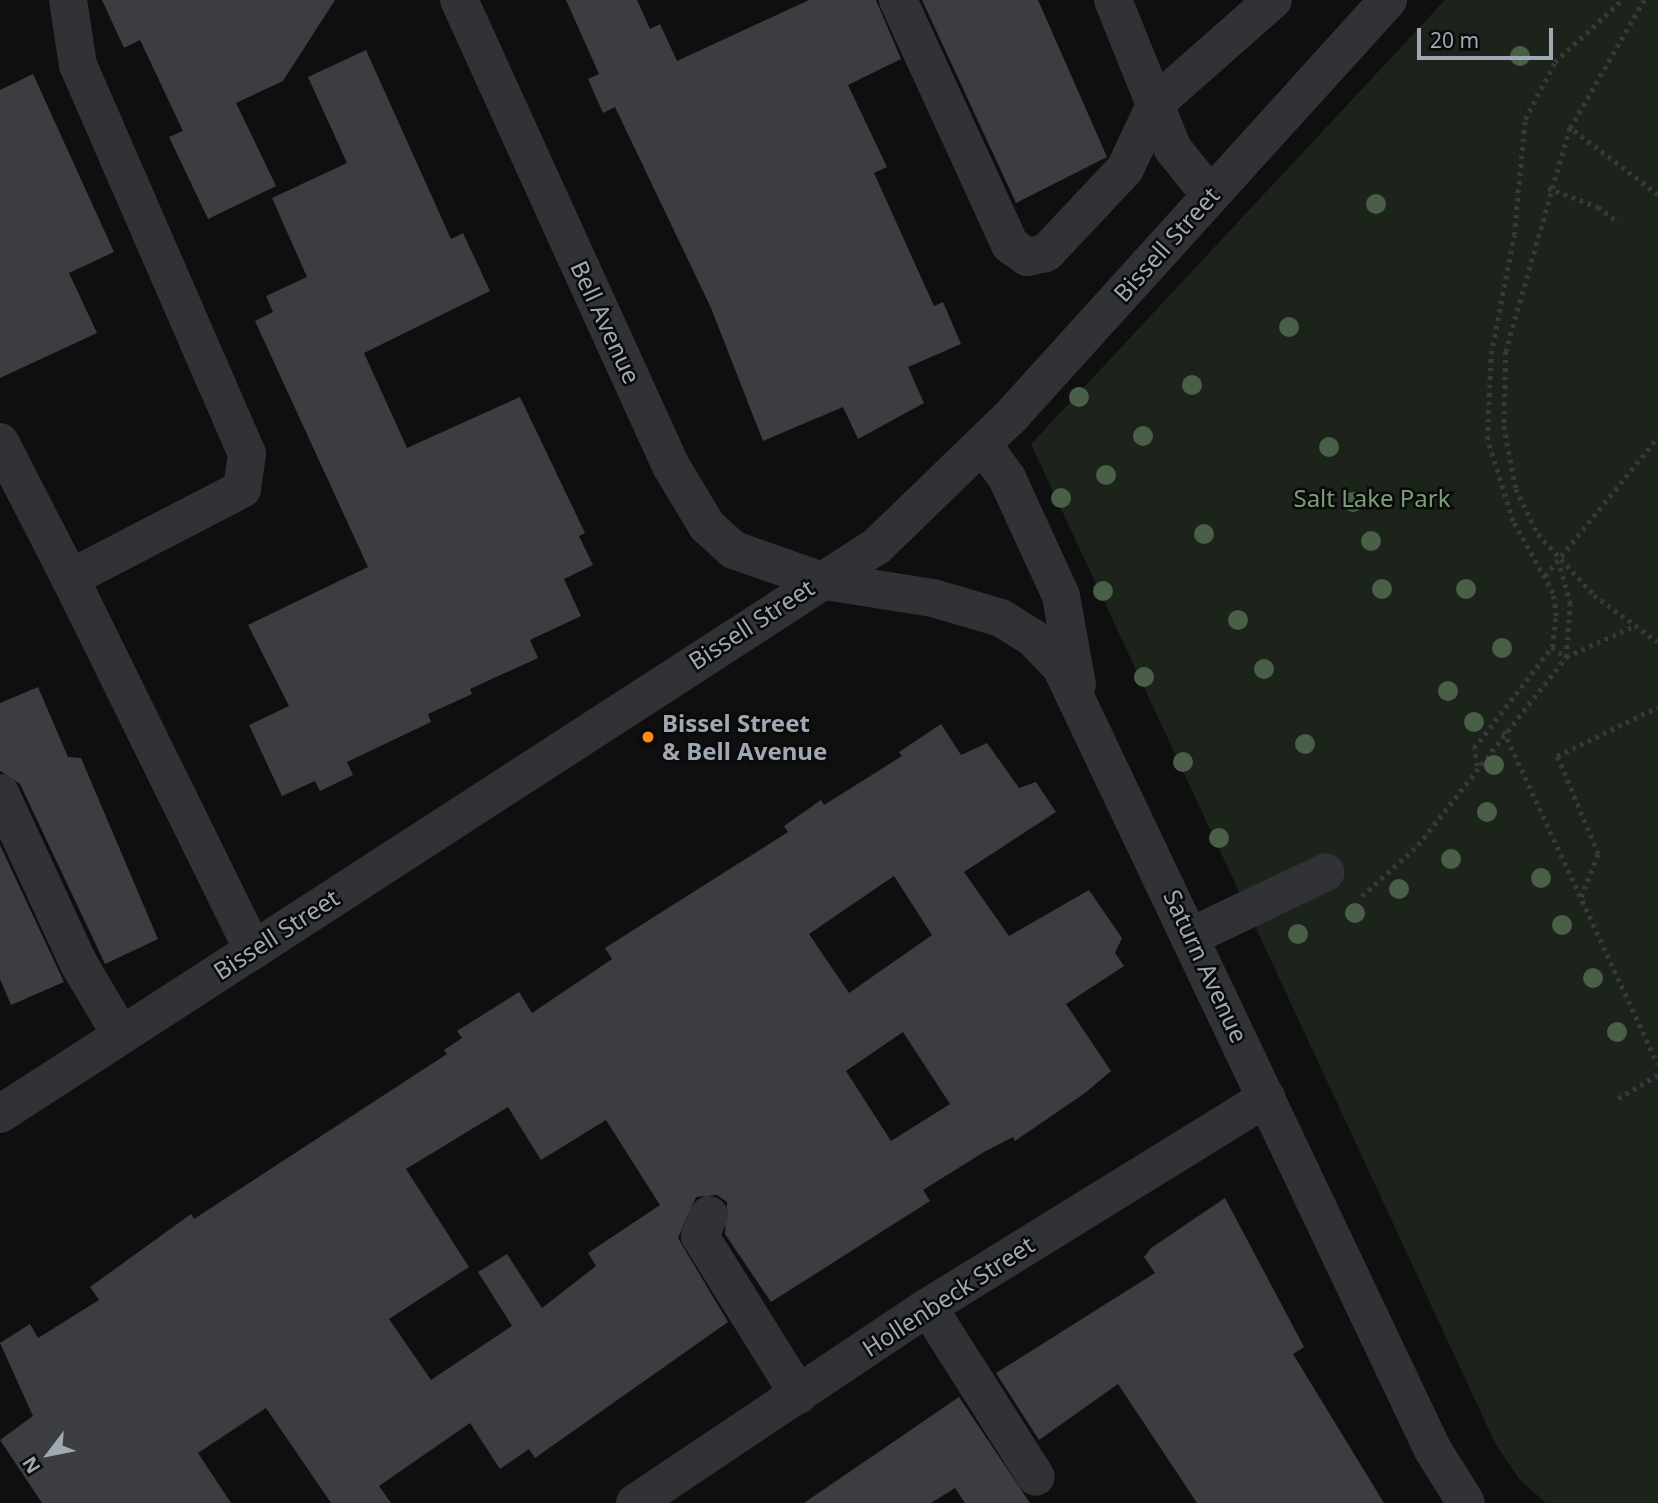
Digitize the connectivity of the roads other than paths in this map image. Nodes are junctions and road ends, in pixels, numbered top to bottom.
1 (68, 0) edge
2 (459, 0) edge
3 (898, 0) edge
4 (1113, 0) edge
5 (1273, 0) edge
6 (1388, 0) edge
7 (1156, 103) junction
8 (1210, 195) junction
9 (0, 442) edge
10 (983, 445) junction
11 (70, 578) junction
12 (819, 580) junction
13 (1079, 694) junction
14 (0, 793) edge
15 (1326, 872) dead end
16 (1192, 936) junction
17 (253, 950) junction
18 (121, 1035) junction
19 (1267, 1098) junction
20 (0, 1114) edge
21 (709, 1215) dead end
22 (928, 1307) junction
23 (799, 1395) junction
24 (1036, 1477) dead end
25 (635, 1503) edge
26 (1466, 1503) edge

1 - 11 street
2 - 12 street, Bell Avenue
3 - 7 street
4 - 7 street
5 - 7 street
6 - 8 street, Bissell Street
7 - 8 street
8 - 10 street, Bissell Street
9 - 11 street
10 - 12 street, Bissell Street
10 - 13 street
11 - 17 street
12 - 13 street, Saturn Avenue
12 - 17 street, Bissell Street
13 - 16 street, Saturn Avenue
14 - 18 street
15 - 16 street
16 - 19 street, Saturn Avenue
17 - 18 street, Bissell Street
18 - 20 street, Bissell Street
19 - 22 street, Hollenbeck Street
19 - 26 street, Saturn Avenue
21 - 23 street
22 - 23 street, Hollenbeck Street
22 - 24 street
23 - 25 street, Hollenbeck Street

